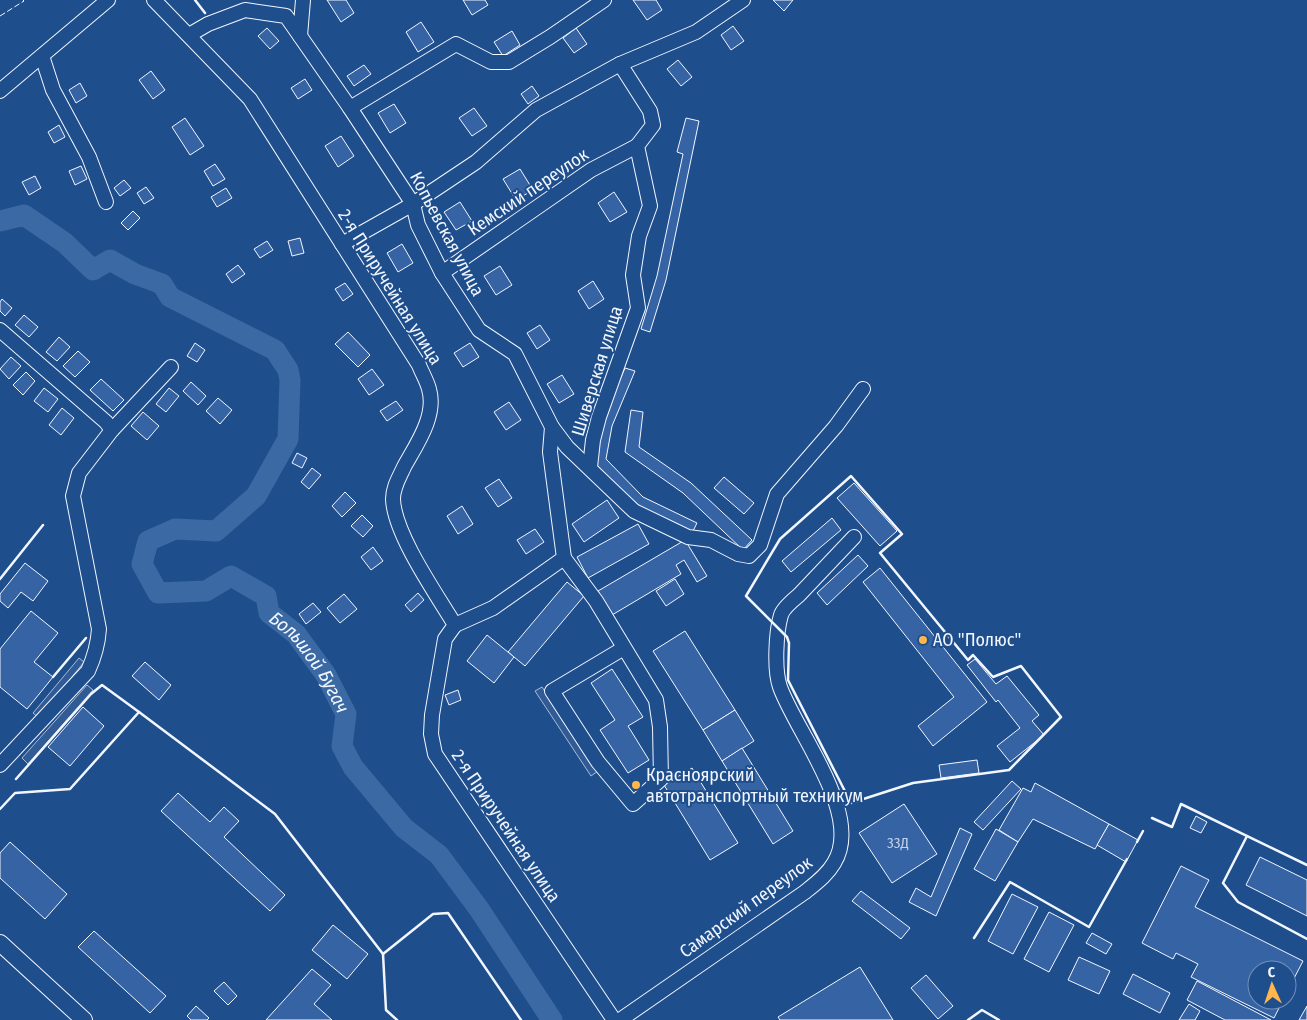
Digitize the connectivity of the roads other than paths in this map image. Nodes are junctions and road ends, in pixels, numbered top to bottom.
1 (108, 0) edge
2 (154, 0) edge
3 (303, 0) edge
4 (604, 0) edge
5 (743, 0) edge
6 (189, 36) junction
7 (300, 36) junction
8 (42, 56) junction
9 (620, 64) junction
10 (0, 90) edge
11 (350, 108) junction
12 (637, 146) junction
13 (106, 202) dead end
14 (413, 204) junction
15 (342, 244) junction
16 (442, 273) junction
17 (0, 330) edge
18 (171, 367) dead end
19 (863, 389) dead end
20 (552, 427) junction
21 (112, 430) junction
22 (590, 467) junction
23 (854, 537) dead end
24 (564, 558) junction
25 (455, 625) junction
26 (624, 648) junction
27 (0, 765) edge
28 (0, 943) edge
29 (84, 1020) edge
30 (614, 1020) edge
31 (620, 1020) edge

1 - 8 street
2 - 6 street, 2-я Приручейная улица
3 - 7 street
4 - 11 street
5 - 9 street
6 - 7 street, Копьевская улица
6 - 15 street, 2-я Приручейная улица
7 - 11 street, Копьевская улица
8 - 10 street
8 - 13 street
9 - 12 street
9 - 14 street
11 - 14 street, Копьевская улица
12 - 16 street, Кемский переулок
12 - 22 street, Шиверская улица
14 - 15 street
14 - 16 street, Копьевская улица
15 - 25 street, 2-я Приручейная улица
16 - 20 street, Копьевская улица
17 - 21 street
18 - 21 street
19 - 22 street, Копьевская улица
20 - 22 street, Копьевская улица
20 - 24 street
21 - 27 street
23 - 31 street, Самарский переулок
24 - 25 street
24 - 26 street
25 - 30 street, 2-я Приручейная улица
26 - 26 street
28 - 29 main road

